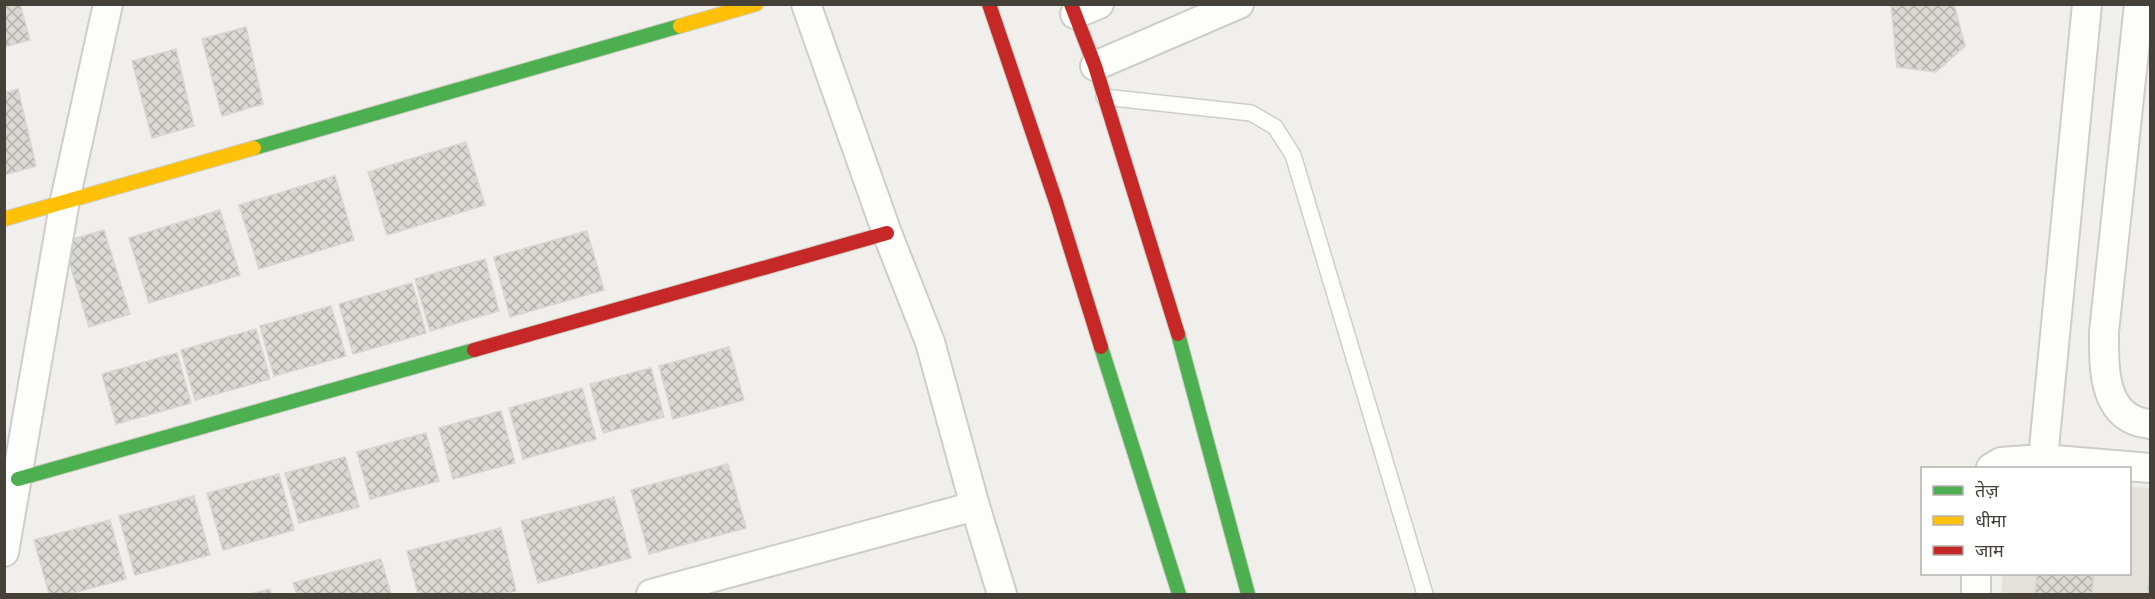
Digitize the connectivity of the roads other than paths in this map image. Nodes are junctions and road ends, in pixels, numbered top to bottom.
1 (108, 4) edge
2 (756, 4) edge
3 (806, 4) edge
4 (989, 4) edge
5 (1239, 4) edge
6 (2087, 4) edge
7 (2139, 4) edge
8 (1081, 8) edge
9 (1095, 66) junction
10 (1104, 97) junction
11 (65, 200) junction
12 (4, 219) edge
13 (887, 233) junction
14 (2151, 424) edge
15 (2043, 459) junction
16 (1992, 467) edge
17 (2151, 468) edge
18 (18, 479) junction
19 (975, 506) junction
20 (4, 552) edge
21 (1976, 575) edge
22 (651, 594) edge
23 (1001, 594) edge
24 (1179, 594) edge
25 (1248, 594) edge
26 (1425, 594) edge
27 (1976, 594) edge

1 - 11 street
2 - 11 street
3 - 13 street
4 - 24 street
5 - 9 street
6 - 15 street
7 - 14 street
8 - 9 street
9 - 10 street
10 - 25 street
10 - 26 lane
11 - 12 street
11 - 18 street
13 - 18 street
13 - 19 street
15 - 16 street
15 - 17 street
18 - 20 street
19 - 22 street
19 - 23 street
21 - 27 street

